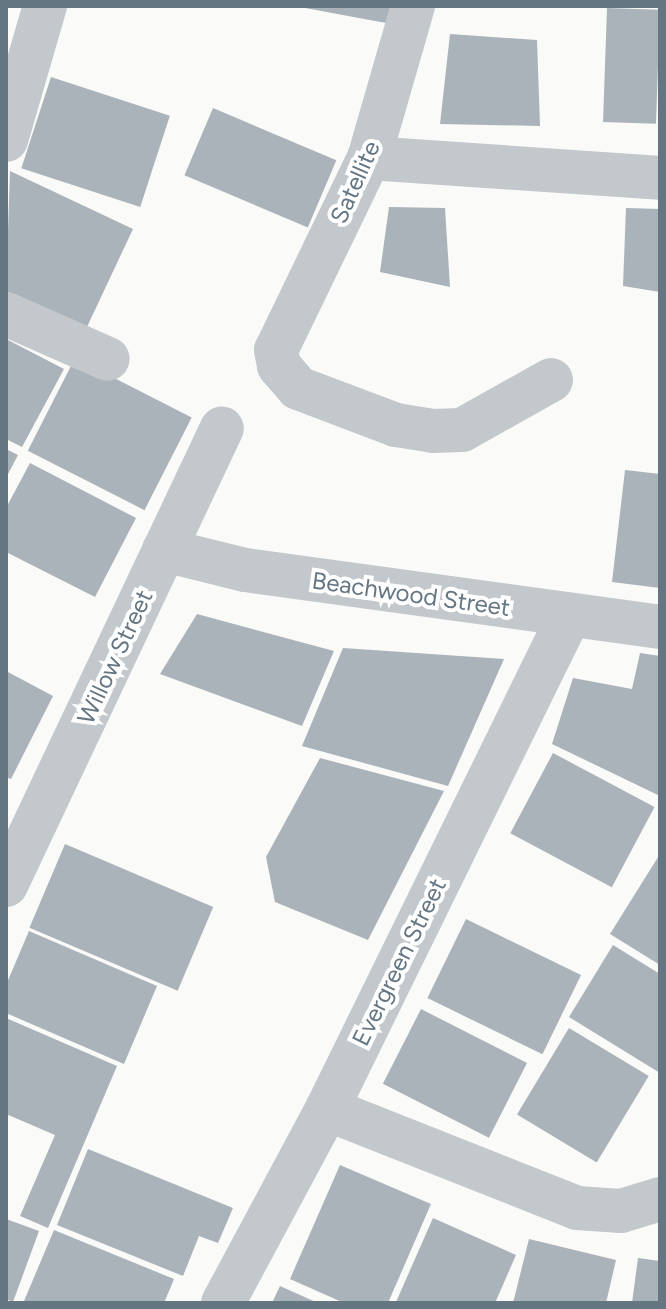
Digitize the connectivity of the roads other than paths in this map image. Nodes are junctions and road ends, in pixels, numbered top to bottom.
1 (45, 6) edge
2 (413, 6) edge
3 (6, 140) edge
4 (369, 158) junction
5 (660, 178) edge
6 (6, 314) edge
7 (108, 359) dead end
8 (551, 380) dead end
9 (222, 428) dead end
10 (164, 550) junction
11 (568, 618) junction
12 (660, 627) edge
13 (6, 885) edge
14 (327, 1109) junction
15 (660, 1199) edge
16 (223, 1303) edge

1 - 3 street
2 - 4 street, Satellite
4 - 5 street
4 - 8 street, Satellite
6 - 7 street
9 - 10 street, Willow Street
10 - 11 street, Beachwood Street
10 - 13 street, Willow Street
11 - 12 street, Beachwood Street
11 - 14 street, Evergreen Street
14 - 15 street
14 - 16 street, Evergreen Street

